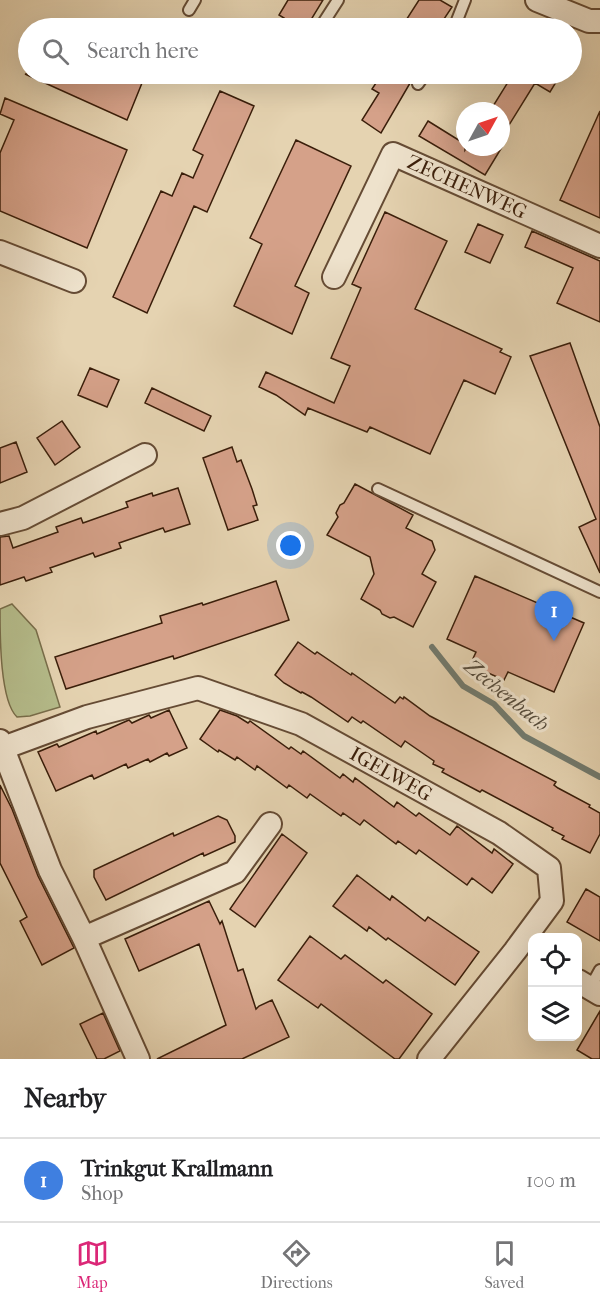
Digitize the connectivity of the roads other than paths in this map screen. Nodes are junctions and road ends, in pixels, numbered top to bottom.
1 (338, 0) edge
2 (465, 0) edge
3 (537, 0) edge
4 (326, 18) edge
5 (458, 18) edge
6 (582, 18) edge
7 (582, 18) edge
8 (600, 21) edge
9 (600, 246) edge
10 (0, 252) edge
11 (334, 278) dead end
12 (74, 281) dead end
13 (145, 455) dead end
14 (378, 489) dead end
15 (0, 524) edge
16 (600, 592) edge
17 (2, 745) edge
18 (270, 824) dead end
19 (84, 938) junction
20 (524, 955) edge
21 (138, 1059) edge
22 (429, 1059) edge

1 - 4 lane
2 - 5 lane
3 - 7 street
6 - 8 street
9 - 11 street, ZECHENWEG
10 - 12 street
13 - 15 street
14 - 16 lane
17 - 19 street
17 - 20 street, IGELWEG
18 - 19 street
19 - 21 street
20 - 22 street, IGELWEG

